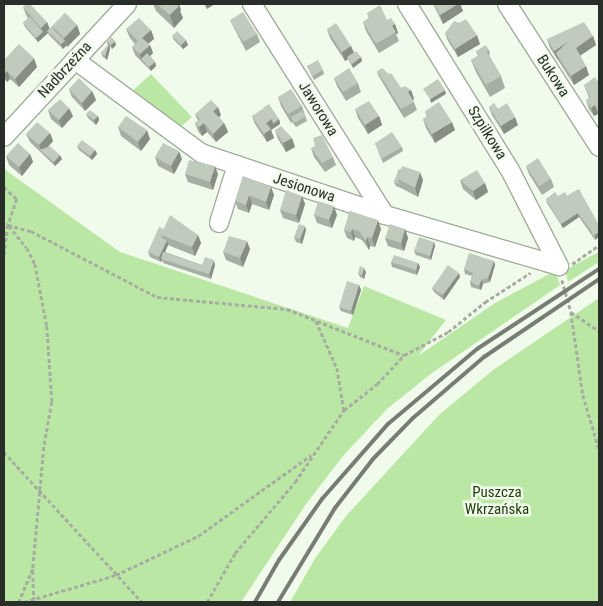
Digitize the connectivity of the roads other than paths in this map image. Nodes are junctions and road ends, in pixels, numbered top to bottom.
1 (127, 4) edge
2 (252, 4) edge
3 (407, 4) edge
4 (507, 4) edge
5 (74, 60) junction
6 (4, 137) edge
7 (599, 147) edge
8 (237, 165) junction
9 (385, 215) junction
10 (219, 223) dead end
11 (559, 266) joint

1 - 5 street, Nadbrzeżna
2 - 9 street, Jaworowa
3 - 11 street, Szpilkowa
4 - 7 street, Bukowa
5 - 6 street, Nadbrzeżna
5 - 8 street, Jesionowa
8 - 9 street, Jesionowa
8 - 10 street
9 - 11 street, Jesionowa

